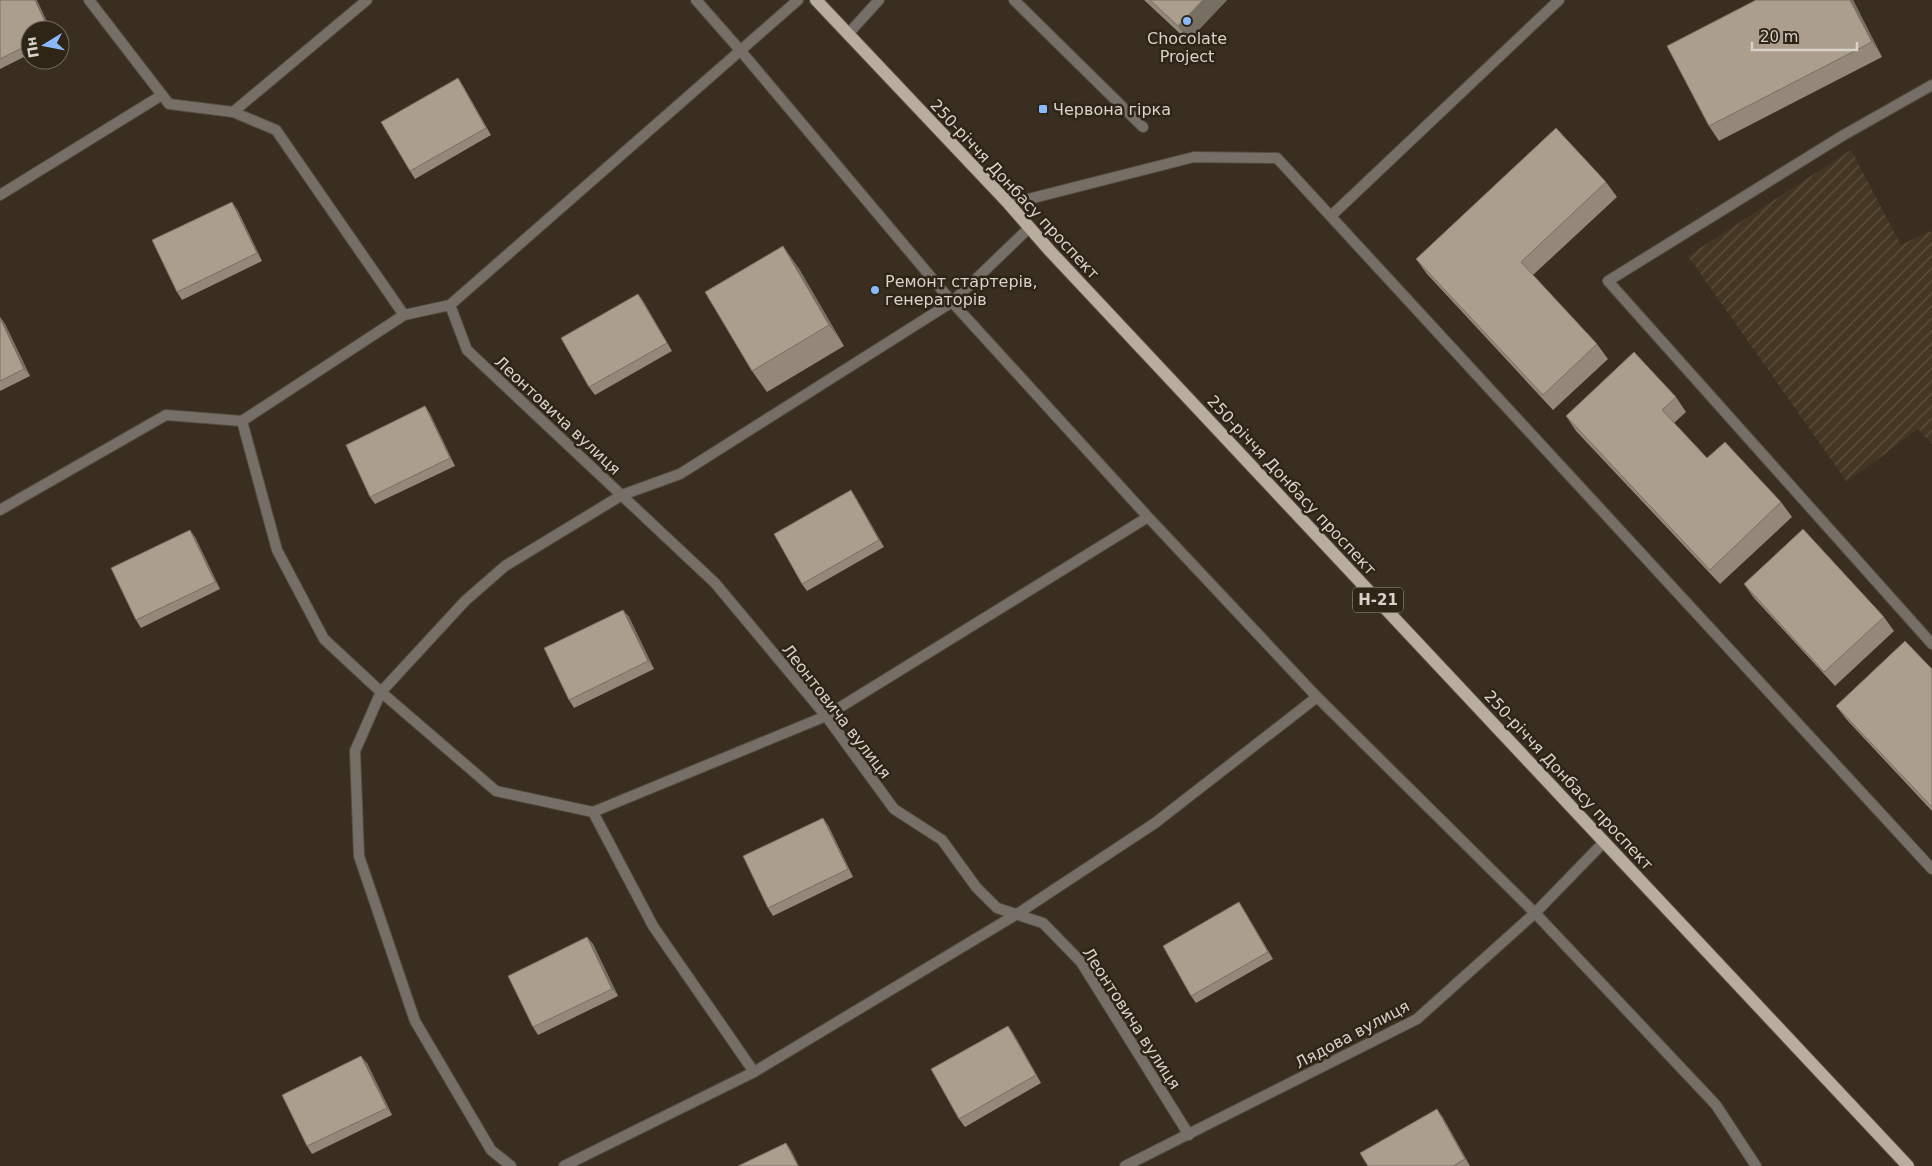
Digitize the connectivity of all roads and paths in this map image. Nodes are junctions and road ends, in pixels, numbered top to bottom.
1 (89, 0) edge
2 (367, 0) edge
3 (696, 0) edge
4 (798, 0) edge
5 (816, 0) edge
6 (880, 0) edge
7 (1014, 0) edge
8 (1558, 0) edge
9 (848, 34) junction
10 (740, 50) junction
11 (1932, 85) edge
12 (162, 95) junction
13 (233, 112) junction
14 (1142, 127) dead end
15 (0, 195) edge
16 (1009, 204) junction
17 (1331, 216) junction
18 (1029, 228) junction
19 (952, 302) junction
20 (450, 305) junction
21 (404, 315) junction
22 (242, 421) junction
23 (622, 495) junction
24 (0, 510) edge
25 (1148, 517) junction
26 (1932, 644) edge
27 (381, 692) junction
28 (1317, 697) junction
29 (826, 716) junction
30 (593, 812) junction
31 (1604, 842) junction
32 (1932, 868) edge
33 (1535, 913) junction
34 (1017, 914) junction
35 (754, 1072) junction
36 (1189, 1135) junction
37 (510, 1166) edge
38 (564, 1166) edge
39 (1125, 1166) edge
40 (1756, 1166) edge
41 (1908, 1166) edge

1 - 12 street
2 - 13 street
3 - 10 street
4 - 10 street
5 - 9 main road, 250-річчя Донбасу проспект / Н-21
6 - 9 street
7 - 14 street
8 - 17 street
9 - 16 main road, 250-річчя Донбасу проспект / Н-21
10 - 19 street
10 - 20 street
11 - 26 street
12 - 13 street
12 - 15 street
13 - 21 street
16 - 17 street
16 - 18 main road, 250-річчя Донбасу проспект / Н-21
17 - 32 street
18 - 19 street
18 - 31 main road, 250-річчя Донбасу проспект / Н-21
19 - 23 street
19 - 25 street
20 - 21 street
20 - 23 street, Леонтовича вулиця
21 - 22 street
22 - 24 street
22 - 27 street
23 - 27 street
23 - 29 street, Леонтовича вулиця
25 - 28 street
25 - 29 street
27 - 30 street
27 - 37 street
28 - 33 street
28 - 34 street
29 - 30 street
29 - 34 street, Леонтовича вулиця
30 - 35 street
31 - 33 street, Лядова вулиця
31 - 41 main road, 250-річчя Донбасу проспект / Н-21
33 - 36 street, Лядова вулиця
33 - 40 street
34 - 35 street
34 - 36 street, Леонтовича вулиця
35 - 38 street
36 - 39 street, Лядова вулиця

